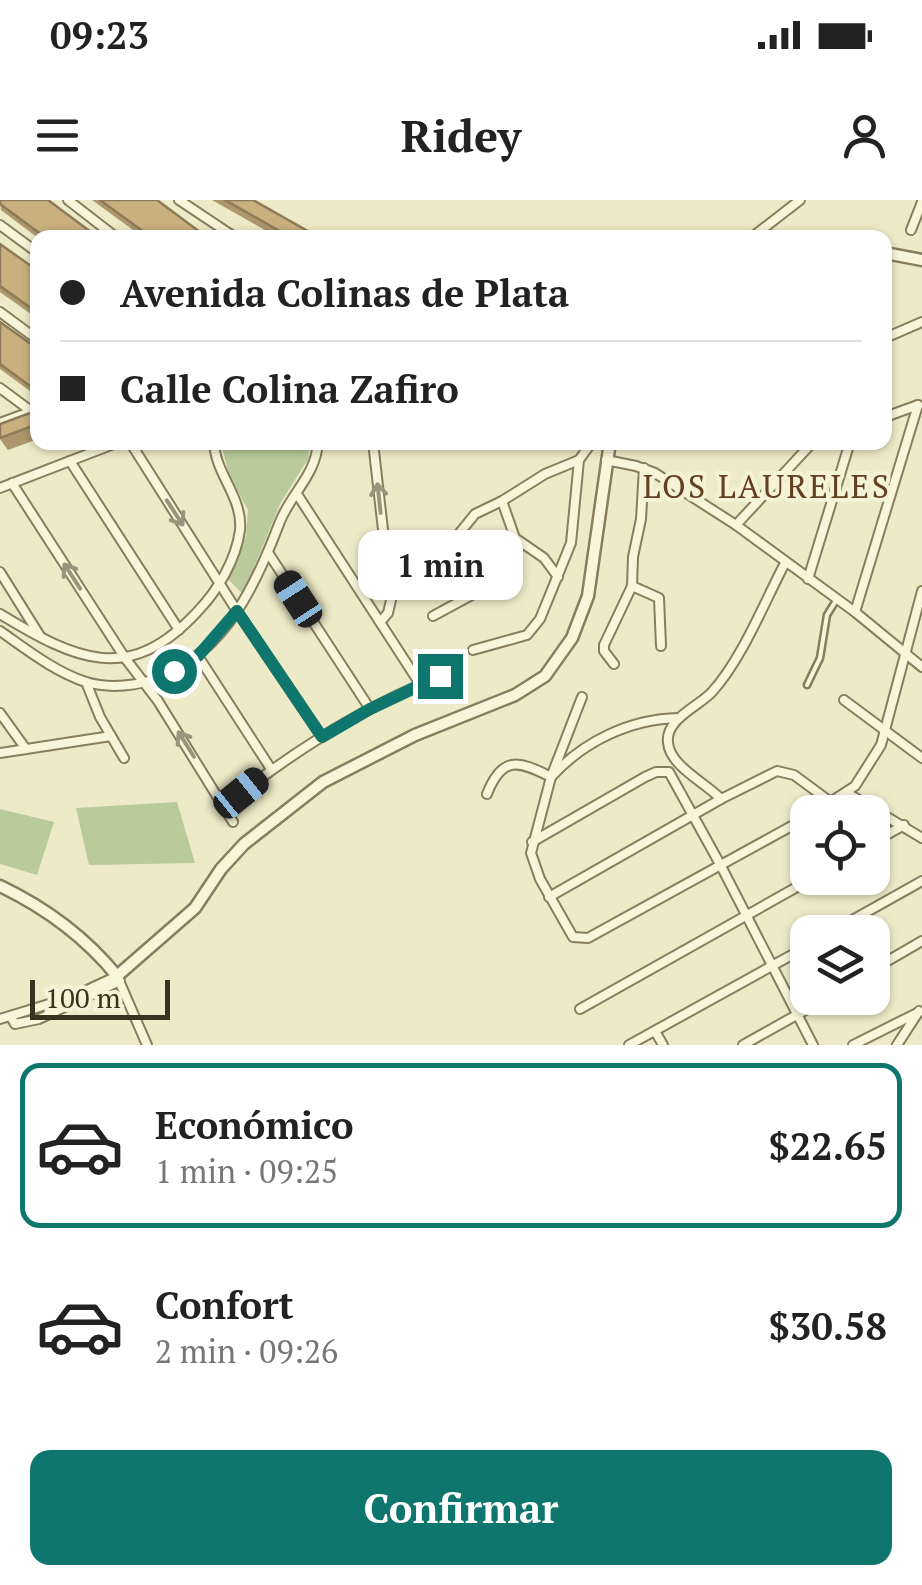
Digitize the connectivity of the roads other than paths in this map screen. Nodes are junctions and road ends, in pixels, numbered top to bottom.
1 (68, 200) edge
2 (179, 200) edge
3 (800, 200) edge
4 (922, 202) edge
5 (0, 225) edge
6 (107, 230) edge
7 (223, 230) edge
8 (761, 230) edge
9 (911, 230) dead end
10 (30, 247) edge
11 (892, 254) edge
12 (922, 260) edge
13 (0, 312) edge
14 (922, 322) edge
15 (30, 334) edge
16 (892, 335) edge
17 (0, 388) edge
18 (920, 404) edge
19 (30, 407) edge
20 (30, 412) edge
21 (892, 414) edge
22 (0, 423) edge
23 (98, 450) edge
24 (135, 450) edge
25 (215, 450) edge
26 (317, 450) edge
27 (374, 450) edge
28 (586, 450) edge
29 (608, 450) edge
30 (805, 450) edge
31 (848, 450) edge
32 (579, 460) junction
33 (606, 460) junction
34 (70, 461) junction
35 (640, 467) junction
36 (12, 483) junction
37 (0, 488) edge
38 (296, 494) junction
39 (502, 502) junction
40 (736, 525) junction
41 (519, 542) junction
42 (449, 546) dead end
43 (410, 550) dead end
44 (385, 552) junction
45 (268, 554) junction
46 (785, 562) junction
47 (0, 572) edge
48 (558, 577) junction
49 (808, 579) junction
50 (220, 583) junction
51 (632, 586) junction
52 (922, 591) edge
53 (837, 599) junction
54 (237, 611) junction
55 (855, 612) junction
56 (0, 614) edge
57 (433, 616) dead end
58 (381, 621) junction
59 (180, 630) junction
60 (0, 631) edge
61 (42, 640) junction
62 (661, 646) dead end
63 (473, 650) dead end
64 (904, 653) junction
65 (198, 656) junction
66 (126, 658) junction
67 (614, 664) dead end
68 (922, 668) edge
69 (440, 676) dead end
70 (86, 682) junction
71 (146, 682) junction
72 (420, 684) junction
73 (807, 685) dead end
74 (582, 698) dead end
75 (844, 700) dead end
76 (370, 709) junction
77 (0, 713) edge
78 (679, 718) junction
79 (885, 732) junction
80 (111, 736) junction
81 (322, 737) junction
82 (26, 749) junction
83 (0, 753) edge
84 (124, 758) dead end
85 (922, 758) edge
86 (272, 769) junction
87 (551, 777) junction
88 (699, 780) junction
89 (680, 791) junction
90 (847, 793) junction
91 (487, 794) dead end
92 (820, 795) edge
93 (844, 795) edge
94 (721, 798) junction
95 (225, 806) junction
96 (694, 816) junction
97 (233, 822) dead end
98 (904, 824) junction
99 (790, 827) edge
100 (890, 831) edge
101 (922, 838) edge
102 (532, 842) junction
103 (722, 866) junction
104 (922, 882) edge
105 (0, 886) edge
106 (790, 891) edge
107 (550, 897) junction
108 (862, 915) edge
109 (747, 916) junction
110 (922, 941) edge
111 (790, 956) edge
112 (890, 960) edge
113 (772, 966) junction
114 (118, 978) junction
115 (580, 1010) dead end
116 (921, 1010) edge
117 (796, 1016) junction
118 (0, 1019) edge
119 (655, 1031) junction
120 (143, 1043) edge
121 (629, 1045) edge
122 (663, 1045) edge
123 (743, 1045) edge
124 (813, 1045) edge
125 (853, 1045) edge
126 (898, 1045) edge

1 - 6 street
2 - 7 street
3 - 8 street
4 - 9 street
5 - 10 street
11 - 12 street
13 - 15 street
14 - 16 street
17 - 19 street
18 - 21 street
18 - 55 street
20 - 22 street
23 - 34 street
24 -> 50 street
25 - 50 street
26 - 38 street
44 -> 27 street
28 - 32 street
29 - 33 street
30 - 40 street
31 - 49 street
32 - 39 street
32 - 48 street
33 - 35 street
33 - 114 street
34 - 36 street
34 - 59 street
35 - 40 street
35 - 51 street
36 - 37 street
66 -> 36 street
38 - 45 street
38 - 58 street
39 - 41 street
39 - 42 street
40 - 46 street
41 - 48 street
41 - 57 street
43 - 44 street
44 - 58 street
45 - 54 street
45 - 76 street
46 - 49 street
46 - 78 street
47 - 61 street
48 - 63 street
49 - 53 street
50 - 54 street
50 - 59 street
51 - 62 street
51 - 67 street
52 - 64 street
53 - 55 street
53 - 73 lane
54 - 65 street
54 - 81 street
55 - 64 street
56 - 61 street
58 - 72 street
59 - 66 street
60 - 70 street
61 - 66 street
64 - 68 street
64 - 79 street
65 - 71 street
65 - 86 street
66 - 71 street
69 - 72 street
70 - 71 street
70 - 80 street
95 -> 71 street
72 - 76 street
74 - 87 street
75 - 79 street
76 - 81 street
77 - 82 street
78 - 87 street
78 - 88 street
79 - 85 street
79 - 90 street
80 - 82 street
80 - 84 street
81 - 86 street
82 - 83 street
86 - 95 street
87 - 91 street
87 - 102 street
88 - 89 street
88 - 94 street
89 - 96 street
89 - 102 street
90 - 93 street
90 - 98 street
92 - 94 street
94 - 96 street
95 - 97 street
96 - 103 street
96 - 107 street
98 - 100 street
98 - 101 street
99 - 103 street
102 - 107 street
103 - 107 street
103 - 109 street
104 - 108 street
105 - 114 street
106 - 109 street
109 - 113 street
109 - 115 street
110 - 112 street
111 - 113 street
113 - 117 street
113 - 119 street
114 - 118 street
114 - 120 street
116 - 125 street
116 - 126 street
117 - 123 street
117 - 124 street
119 - 121 street
119 - 122 street

